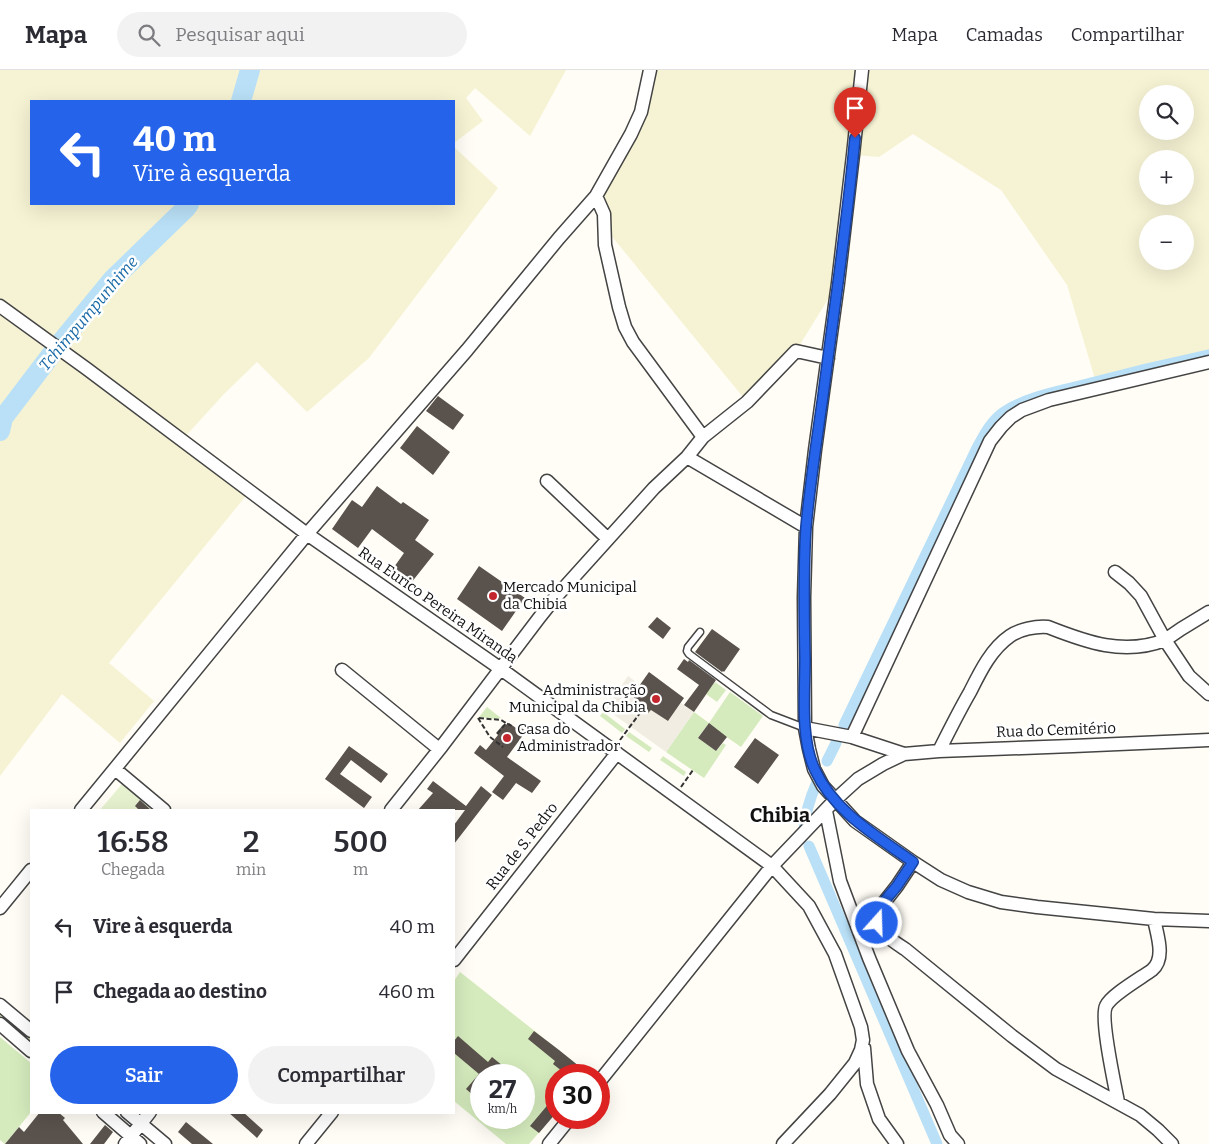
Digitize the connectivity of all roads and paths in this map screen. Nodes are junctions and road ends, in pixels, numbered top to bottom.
1 (650, 70) edge
2 (862, 70) edge
3 (596, 196) junction
4 (0, 306) edge
5 (828, 358) junction
6 (1209, 362) edge
7 (703, 437) junction
8 (687, 457) junction
9 (547, 481) dead end
10 (806, 527) junction
11 (308, 534) junction
12 (608, 539) junction
13 (1115, 572) dead end
14 (1209, 612) edge
15 (700, 632) dead end
16 (1165, 640) junction
17 (501, 669) junction
18 (342, 670) dead end
19 (1209, 694) edge
20 (643, 709) dead end
21 (473, 714) junction
22 (506, 723) junction
23 (511, 727) dead end
24 (805, 728) junction
25 (499, 733) dead end
26 (852, 738) junction
27 (1209, 740) edge
28 (503, 746) dead end
29 (439, 749) junction
30 (939, 750) junction
31 (615, 751) junction
32 (904, 754) junction
33 (115, 769) junction
34 (693, 770) dead end
35 (675, 795) junction
36 (835, 800) junction
37 (82, 809) edge
38 (163, 809) edge
39 (392, 809) edge
40 (826, 811) junction
41 (913, 862) junction
42 (772, 866) junction
43 (30, 871) edge
44 (0, 908) edge
45 (1154, 919) junction
46 (1209, 921) edge
47 (455, 959) edge
48 (0, 1005) edge
49 (0, 1024) edge
50 (30, 1030) edge
51 (863, 1040) junction
52 (30, 1050) edge
53 (610, 1068) edge
54 (1118, 1102) junction
55 (105, 1114) edge
56 (130, 1114) edge
57 (148, 1114) edge
58 (330, 1114) edge
59 (141, 1124) junction
60 (561, 1129) edge
61 (132, 1141) edge
62 (165, 1144) edge
63 (306, 1144) edge
64 (549, 1144) edge
65 (783, 1144) edge
66 (897, 1144) edge
67 (958, 1144) edge
68 (1172, 1144) edge

1 - 3 street
2 - 5 street
3 - 7 street
3 - 11 street
4 - 11 street, Rua Eurico Pereira Miranda
5 - 7 street
5 - 10 street
6 - 26 street
7 - 8 street
8 - 10 street
8 - 12 street
9 - 12 street
10 - 24 street
11 - 17 street, Rua Eurico Pereira Miranda
11 - 33 street
12 - 17 street
13 - 16 street
14 - 16 street
15 - 24 lane
16 - 19 street
16 - 30 street
17 - 21 street
17 - 31 street, Rua Eurico Pereira Miranda
18 - 29 street
20 - 31 path
21 - 22 path
21 - 28 path
21 - 29 street
22 - 23 path
22 - 25 path
24 - 26 street
24 - 36 street
26 - 32 street
27 - 30 street, Rua do Cemitério
29 - 39 street
30 - 32 street, Rua do Cemitério
31 - 35 street, Rua Eurico Pereira Miranda
31 - 47 street, Rua de S. Pedro
32 - 36 street
33 - 37 street
33 - 38 street
34 - 35 path
35 - 42 street, Rua Eurico Pereira Miranda
36 - 40 street
36 - 41 street
40 - 42 street
40 - 67 street
41 - 45 street
41 - 54 street
42 - 51 street, Rua Eurico Pereira Miranda
42 - 53 street
43 - 44 street
45 - 46 street
45 - 54 street
48 - 50 street
49 - 52 street
51 - 65 street
51 - 66 street, Rua Eurico Pereira Miranda
54 - 68 street
55 - 61 street
56 - 59 street
57 - 59 street
58 - 63 street
59 - 61 street
59 - 62 street
60 - 64 street

